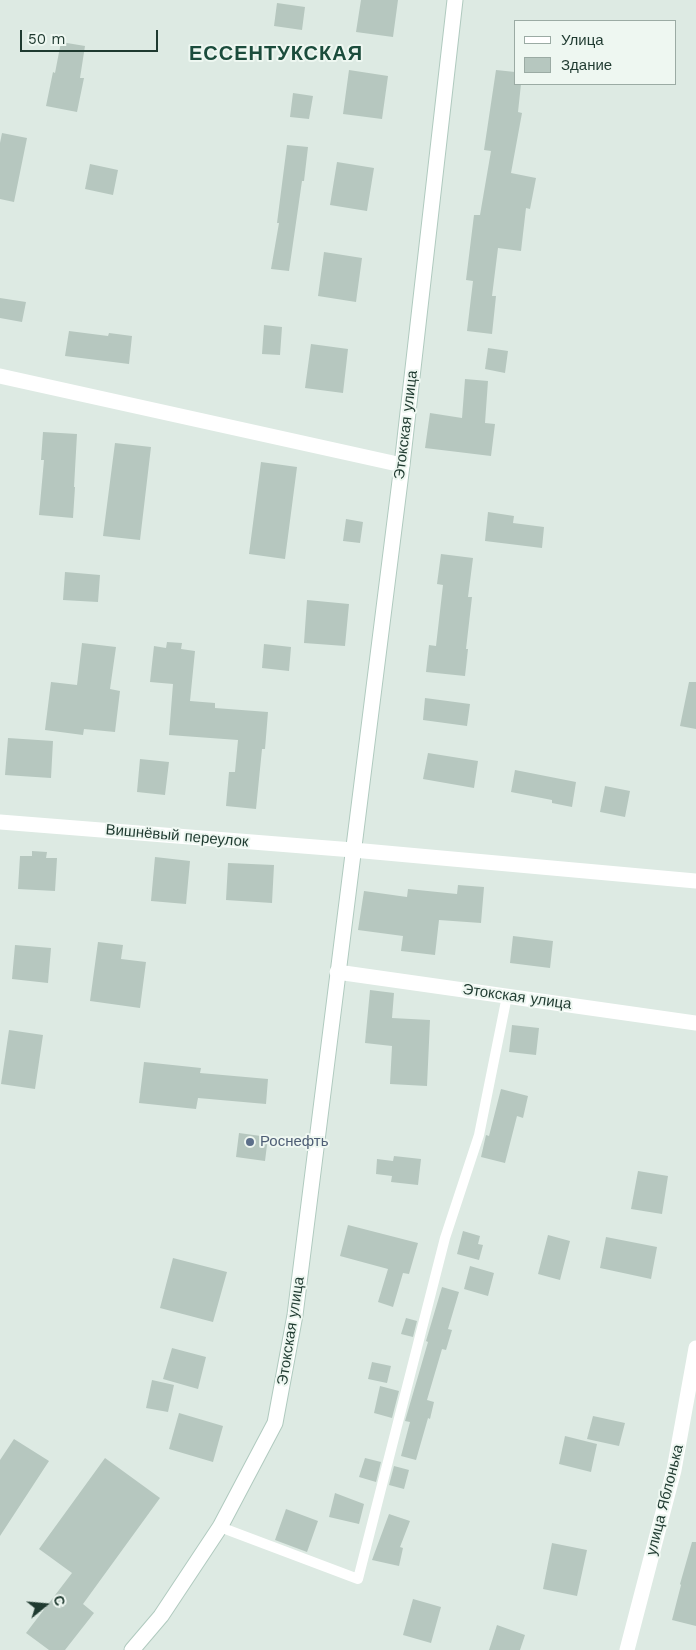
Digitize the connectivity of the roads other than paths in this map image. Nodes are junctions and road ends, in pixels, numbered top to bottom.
1 (455, 0) edge
2 (0, 376) edge
3 (402, 465) junction
4 (0, 822) edge
5 (353, 850) junction
6 (696, 882) edge
7 (337, 972) junction
8 (507, 996) junction
9 (696, 1023) edge
10 (696, 1348) edge
11 (220, 1527) junction
12 (132, 1650) edge
13 (627, 1650) edge

1 - 3 street, Этокская улица
2 - 3 street
3 - 5 street, Этокская улица
4 - 5 street, Вишнёвый переулок
5 - 6 street
5 - 7 street, Этокская улица
7 - 8 street, Этокская улица
7 - 11 street, Этокская улица
8 - 9 street, Этокская улица
8 - 11 lane
10 - 13 street, улица Яблонька
11 - 12 street, Этокская улица

